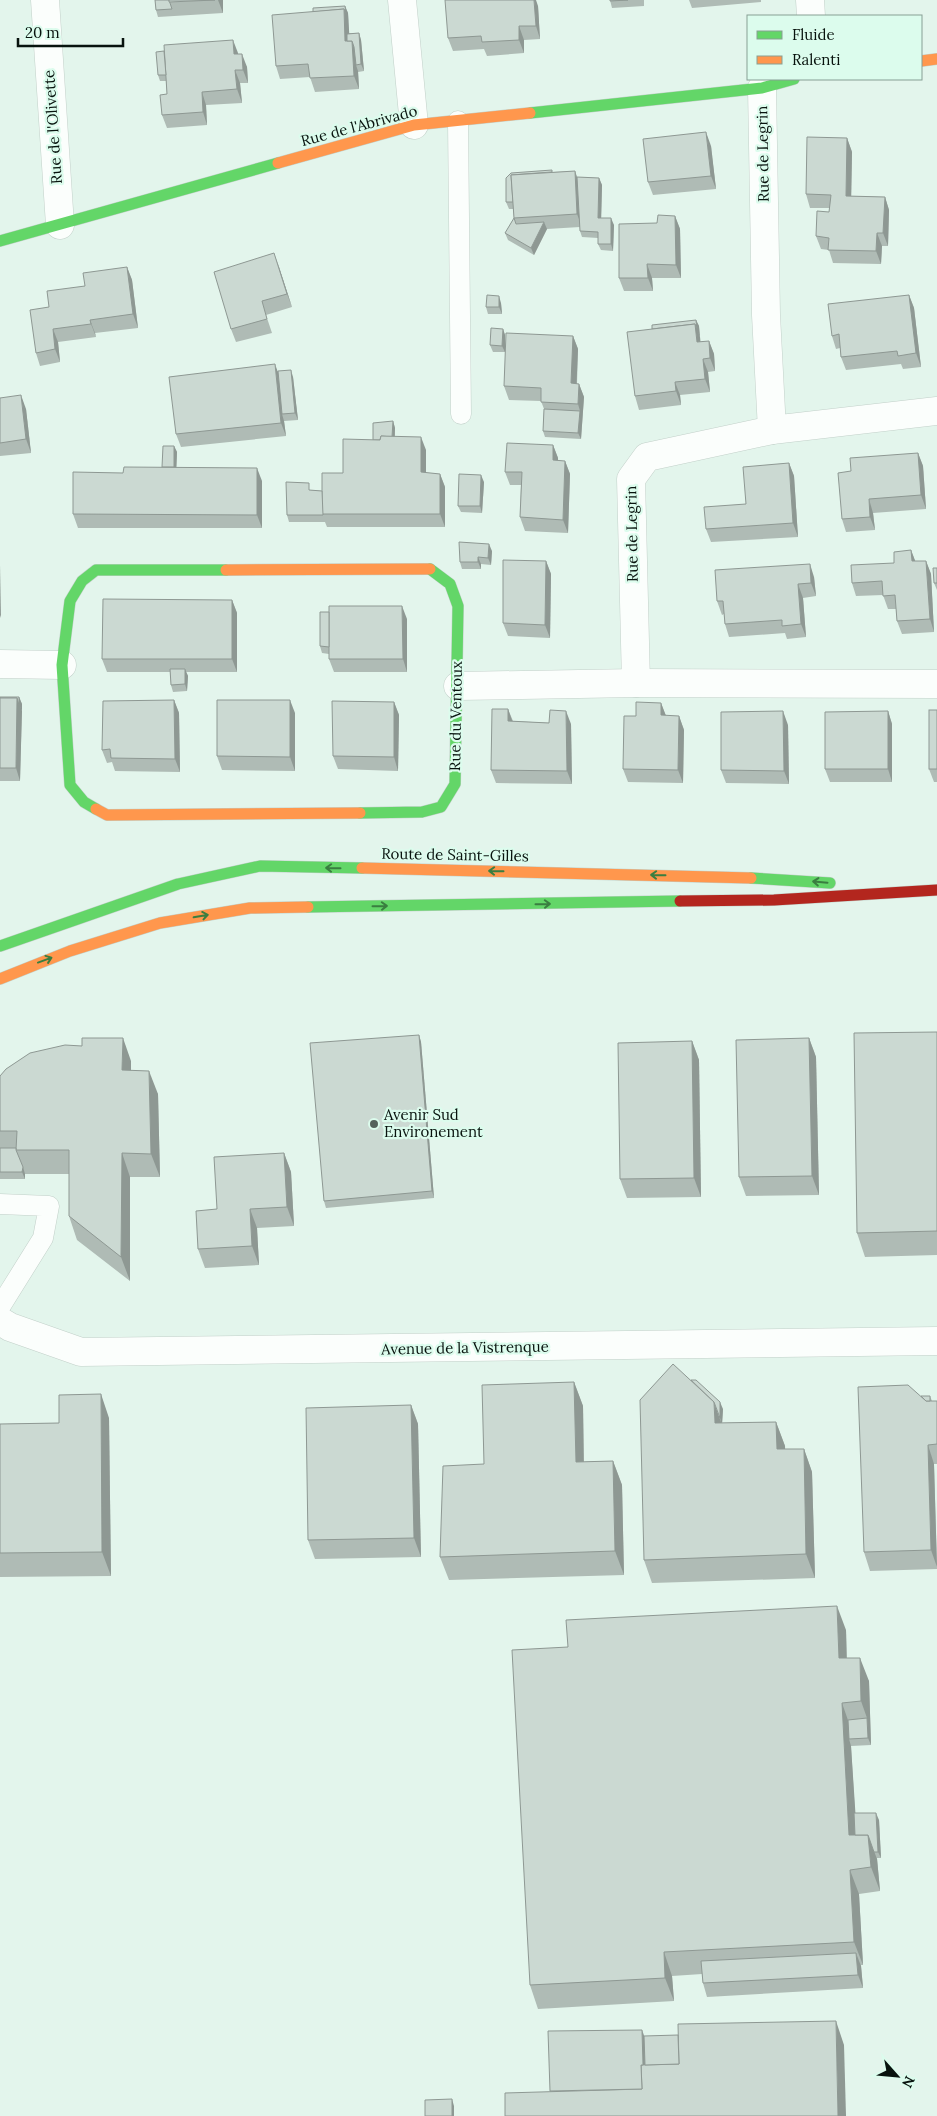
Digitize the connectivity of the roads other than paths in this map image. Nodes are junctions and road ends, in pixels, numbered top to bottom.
1 (44, 0) edge
2 (402, 0) edge
3 (810, 0) edge
4 (811, 15) edge
5 (937, 59) edge
6 (922, 61) edge
7 (790, 80) edge
8 (762, 88) junction
9 (458, 120) junction
10 (414, 125) junction
11 (60, 225) junction
12 (0, 241) edge
13 (937, 411) edge
14 (461, 414) dead end
15 (772, 430) junction
16 (0, 664) edge
17 (62, 665) junction
18 (636, 683) junction
19 (937, 684) edge
20 (458, 686) junction
21 (921, 890) junction
22 (937, 890) edge
23 (0, 946) edge
24 (0, 979) edge
25 (0, 1204) edge
26 (0, 1307) edge
27 (0, 1321) edge
28 (937, 1342) edge

1 - 11 street, Rue de l'Olivette
2 - 10 street
3 - 4 street
5 - 6 street
7 - 8 street, Rue de l'Abrivado
8 - 9 street, Rue de l'Abrivado
8 - 15 street, Rue de Legrin
9 - 10 street, Rue de l'Abrivado
9 - 14 lane
10 - 11 street, Rue de l'Abrivado
11 - 12 street, Rue de l'Abrivado
13 - 15 street, Rue de Legrin
15 - 18 street, Rue de Legrin
16 - 17 street
17 - 20 street, Rue du Ventoux
17 - 20 street, Rue du Ventoux
18 - 19 street
18 - 20 street
21 - 22 street, Route de Saint-Gilles
21 -> 23 street, Route de Saint-Gilles
24 -> 21 street, Route de Saint-Gilles
25 - 26 lane
27 - 28 street, Avenue de la Vistrenque

